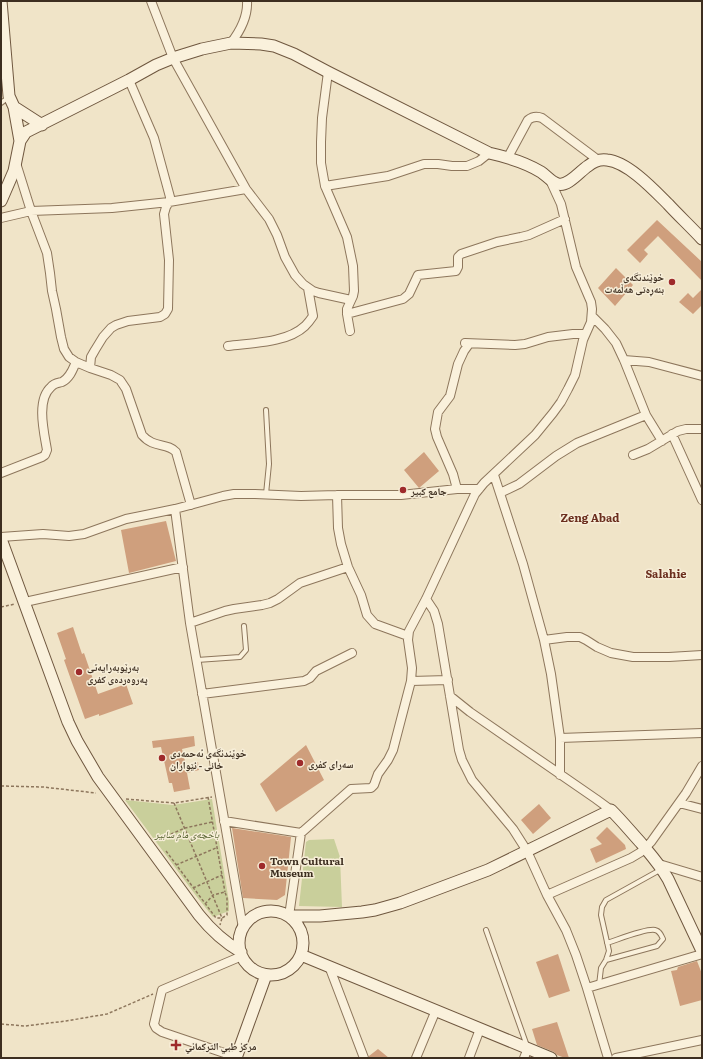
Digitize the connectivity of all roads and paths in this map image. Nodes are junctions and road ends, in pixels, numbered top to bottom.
1 (1, 1) edge
2 (151, 1) edge
3 (247, 1) edge
4 (231, 43) junction
5 (173, 58) junction
6 (328, 72) junction
7 (129, 80) junction
8 (8, 102) edge
9 (42, 125) junction
10 (20, 141) junction
11 (490, 153) junction
12 (508, 157) junction
13 (598, 160) junction
14 (16, 163) junction
15 (550, 180) junction
16 (325, 186) junction
17 (246, 189) junction
18 (1, 201) edge
19 (169, 202) junction
20 (31, 211) junction
21 (1, 218) edge
22 (565, 219) junction
23 (702, 239) edge
24 (308, 288) junction
25 (351, 300) junction
26 (347, 314) junction
27 (592, 316) junction
28 (350, 331) dead end
29 (585, 334) junction
30 (228, 346) dead end
31 (624, 360) junction
32 (76, 362) junction
33 (90, 368) junction
34 (702, 376) edge
35 (266, 410) dead end
36 (646, 415) junction
37 (702, 429) edge
38 (672, 434) junction
39 (662, 441) junction
40 (633, 455) dead end
41 (1, 473) edge
42 (494, 475) junction
43 (457, 489) junction
44 (479, 489) junction
45 (500, 493) junction
46 (266, 495) junction
47 (337, 495) junction
48 (702, 500) edge
49 (191, 505) junction
50 (175, 509) junction
51 (1, 538) edge
52 (183, 567) junction
53 (348, 567) junction
54 (426, 600) junction
55 (25, 602) junction
56 (1, 607) edge
57 (190, 623) junction
58 (244, 626) dead end
59 (408, 636) junction
60 (544, 640) junction
61 (352, 653) dead end
62 (702, 655) edge
63 (196, 660) junction
64 (448, 680) junction
65 (411, 681) junction
66 (202, 694) junction
67 (450, 696) junction
68 (702, 733) edge
69 (560, 738) junction
70 (702, 766) edge
71 (560, 774) junction
72 (1, 786) edge
73 (110, 794) junction
74 (220, 795) junction
75 (208, 797) junction
76 (174, 803) junction
77 (679, 803) junction
78 (131, 805) dead end
79 (702, 809) edge
80 (611, 810) junction
81 (224, 821) junction
82 (213, 822) junction
83 (185, 828) junction
84 (301, 833) junction
85 (157, 840) dead end
86 (162, 846) dead end
87 (217, 848) junction
88 (646, 848) junction
89 (527, 851) junction
90 (196, 856) junction
91 (176, 865) junction
92 (660, 866) junction
93 (222, 875) junction
94 (702, 877) edge
95 (207, 882) junction
96 (193, 888) junction
97 (225, 892) junction
98 (213, 895) junction
99 (547, 895) junction
100 (205, 904) junction
101 (289, 916) junction
102 (222, 918) junction
103 (243, 928) junction
104 (486, 930) dead end
105 (216, 934) junction
106 (607, 943) junction
107 (702, 953) edge
108 (241, 954) junction
109 (301, 954) junction
110 (606, 960) junction
111 (330, 966) junction
112 (266, 975) junction
113 (599, 985) junction
114 (587, 988) junction
115 (162, 990) junction
116 (436, 1010) junction
117 (1, 1024) edge
118 (480, 1029) junction
119 (702, 1040) edge
120 (526, 1053) edge
121 (236, 1058) edge
122 (364, 1058) edge
123 (416, 1058) edge
124 (469, 1058) edge
125 (551, 1058) edge
126 (608, 1058) edge
127 (616, 1058) edge

1 - 8 street
2 - 5 street
3 - 4 street
4 - 5 street
4 - 6 street
5 - 7 street
5 - 17 street
6 - 11 street
6 - 16 street
7 - 9 street
7 - 19 street
8 - 9 street
8 - 10 street
9 - 10 street
10 - 14 street
11 - 12 street
11 - 16 street
12 - 13 street
12 - 15 street
13 - 15 street
13 - 23 street
14 - 18 street
14 - 20 street
15 - 22 street
16 - 25 street
17 - 19 street
17 - 24 street
19 - 20 street
19 - 33 street
20 - 21 street
20 - 32 street
22 - 26 street
22 - 27 street
24 - 25 street
24 - 30 street
25 - 26 street
26 - 28 street
27 - 29 street
27 - 31 street
29 - 42 street
29 - 43 street
31 - 34 street
31 - 36 street
32 - 33 street
32 - 41 street
33 - 49 street
35 - 46 lane
36 - 39 street
36 - 45 street
37 - 38 street
38 - 39 street
38 - 48 street
39 - 40 street
42 - 44 street
42 - 45 street
43 - 44 street
43 - 47 street
44 - 54 street
45 - 60 street
46 - 47 street
46 - 49 street
47 - 53 street
49 - 50 street
50 - 51 street
50 - 52 street
51 - 55 street
52 - 55 street
52 - 57 street
53 - 57 street
53 - 59 street
54 - 59 street
54 - 64 street
55 - 56 path
55 - 73 street
57 - 63 street
58 - 63 lane
59 - 65 street
60 - 62 street
60 - 69 street
61 - 66 street
63 - 66 street
64 - 65 street
64 - 67 street
65 - 84 street
66 - 74 street
67 - 71 street
67 - 89 street
68 - 69 street
69 - 71 street
70 - 77 street
71 - 80 street
72 - 73 path
73 - 105 street
74 - 75 path
74 - 81 street
75 - 76 path
75 - 82 path
76 - 78 path
76 - 83 path
77 - 79 street
77 - 88 street
80 - 88 street
80 - 89 street
81 - 84 street
81 - 103 street
82 - 83 path
82 - 87 path
83 - 85 path
83 - 90 path
84 - 101 street
86 - 91 path
87 - 90 path
87 - 93 path
88 - 92 street
88 - 99 street
89 - 99 street
89 - 101 street
90 - 91 path
90 - 95 path
91 - 96 path
92 - 94 street
92 - 106 lane
92 - 107 street
93 - 95 path
93 - 97 path
95 - 96 path
95 - 98 path
96 - 100 path
97 - 98 path
97 - 102 path
98 - 100 path
98 - 102 path
99 - 114 street
100 - 102 path
101 - 103 street
101 - 109 street
102 - 105 path
103 - 108 street
104 - 120 lane
105 - 108 street
106 - 110 lane
106 - 110 lane
107 - 113 street
108 - 112 street
108 - 115 street
109 - 111 street
109 - 112 street
110 - 113 lane
111 - 116 street
111 - 122 street
112 - 121 street
113 - 114 street
114 - 126 street
115 - 117 path
115 - 121 street
116 - 118 street
116 - 123 street
118 - 120 street
118 - 124 street
119 - 127 street
120 - 125 street

